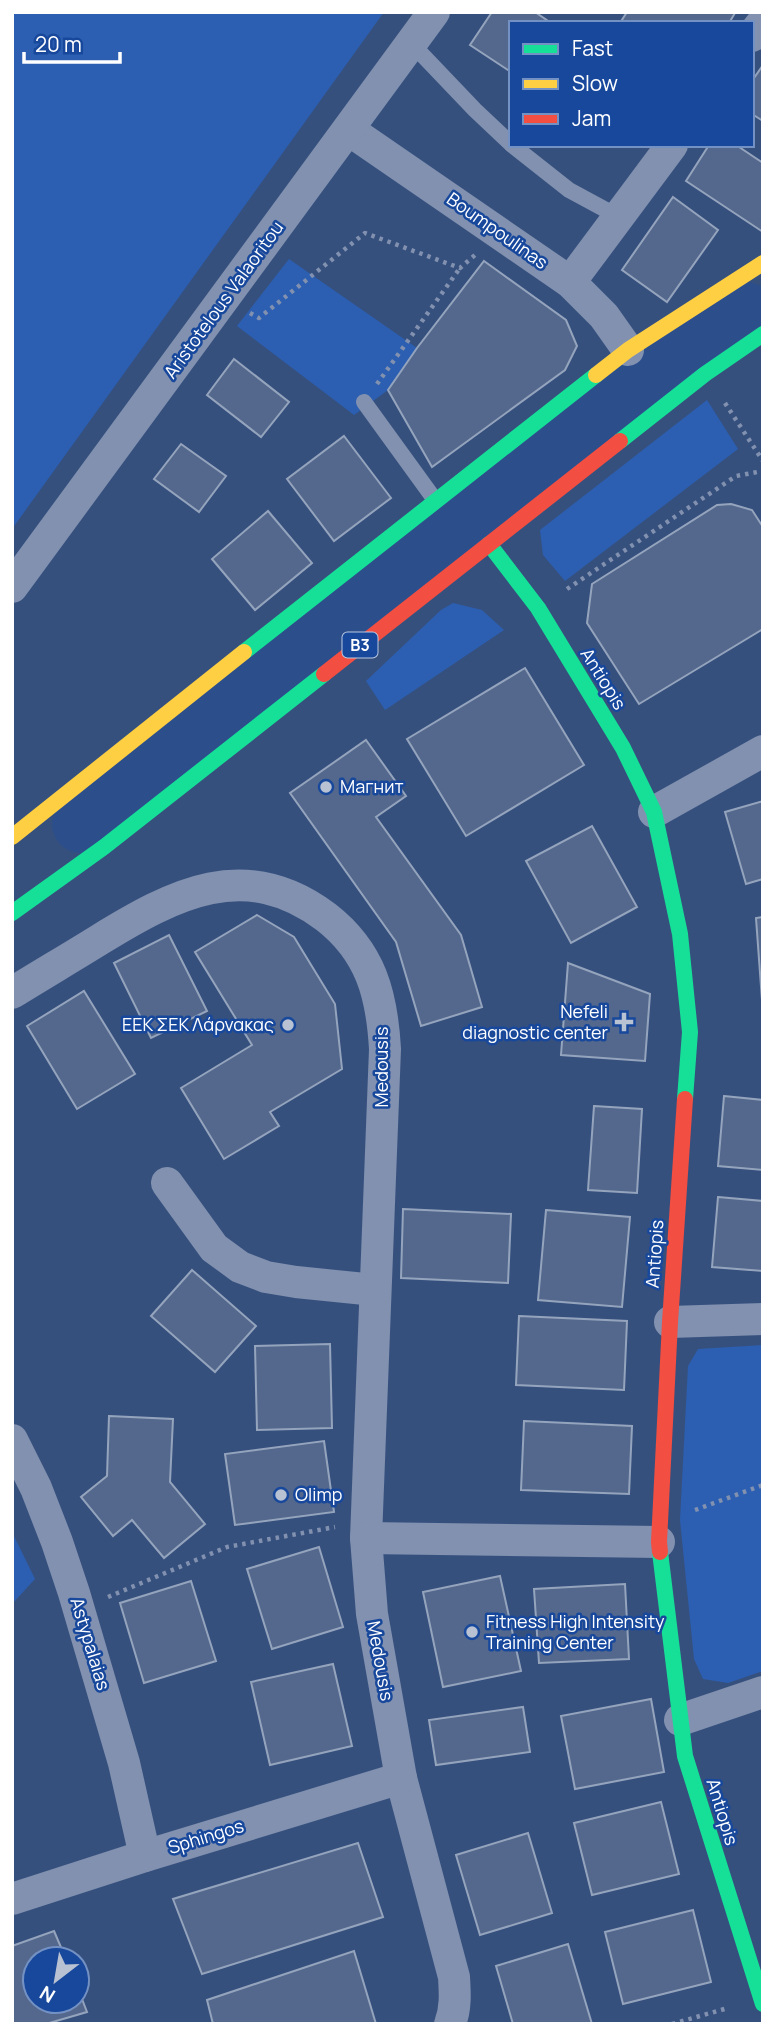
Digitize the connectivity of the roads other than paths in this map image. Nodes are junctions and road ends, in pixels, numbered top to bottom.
1 (434, 12) edge
2 (412, 44) junction
3 (349, 130) junction
4 (509, 141) edge
5 (516, 147) edge
6 (671, 147) edge
7 (619, 217) junction
8 (763, 263) edge
9 (570, 282) junction
10 (763, 334) edge
11 (628, 350) junction
12 (364, 402) road end
13 (435, 500) junction
14 (489, 544) junction
15 (12, 587) edge
16 (763, 751) edge
17 (654, 812) junction
18 (12, 837) edge
19 (12, 913) edge
20 (12, 993) edge
21 (167, 1183) dead end
22 (375, 1290) junction
23 (763, 1319) edge
24 (670, 1322) junction
25 (12, 1440) edge
26 (367, 1529) junction
27 (659, 1533) junction
28 (763, 1692) edge
29 (680, 1720) junction
30 (401, 1777) junction
31 (145, 1856) junction
32 (12, 1899) edge
33 (762, 2001) edge
34 (450, 2024) edge

1 - 2 street, Aristotelous Valaoritou
2 - 3 street, Aristotelous Valaoritou
2 - 4 lane
3 - 9 street, Boumpoulinas
3 - 15 street, Aristotelous Valaoritou
5 - 7 lane
6 - 7 street
7 - 9 street
8 - 11 main road
9 - 11 street, Boumpoulinas
10 - 14 main road, B3
11 - 13 main road
12 - 13 lane
13 - 18 main road
14 - 17 main road, Antiopis
14 - 19 main road, B3
16 - 17 street
17 - 24 main road, Antiopis
20 - 22 street, Medousis
21 - 22 street
22 - 26 street, Medousis
23 - 24 street
24 - 27 main road, Antiopis
25 - 31 street, Astypalaias
26 - 27 street
26 - 30 street, Medousis
27 - 29 main road, Antiopis
28 - 29 street
29 - 33 main road, Antiopis
30 - 31 street, Sphingos
30 - 34 street, Medousis
31 - 32 street, Sphingos

